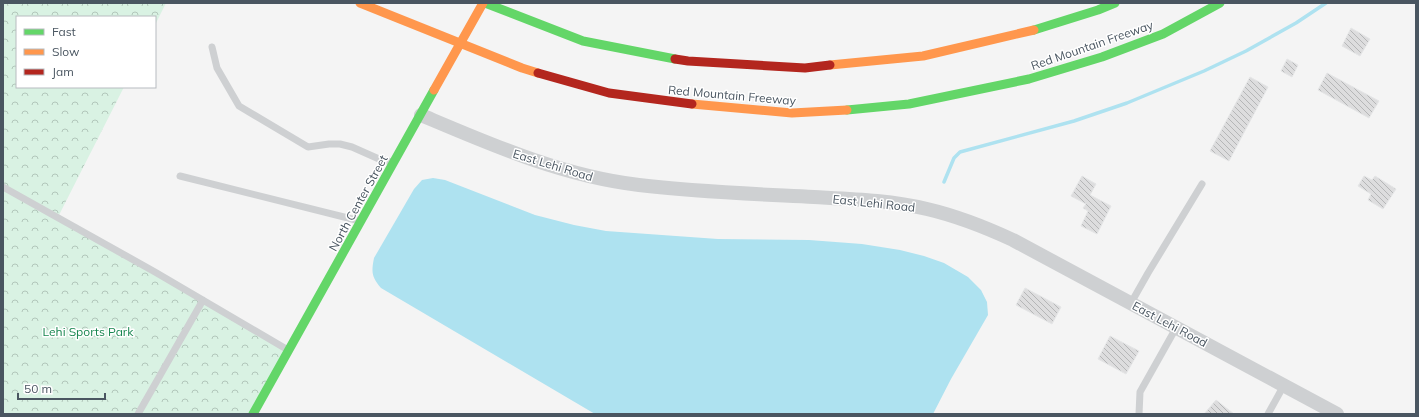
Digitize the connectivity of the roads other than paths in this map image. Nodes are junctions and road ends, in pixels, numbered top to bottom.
1 (360, 3) edge
2 (484, 3) edge
3 (1115, 3) edge
4 (1220, 3) edge
5 (212, 47) dead end
6 (421, 115) junction
7 (394, 163) junction
8 (180, 176) dead end
9 (1202, 184) dead end
10 (3, 187) edge
11 (361, 221) junction
12 (203, 300) junction
13 (1131, 303) junction
14 (1176, 328) junction
15 (289, 350) junction
16 (1284, 385) junction
17 (138, 414) edge
18 (253, 414) edge
19 (1139, 414) edge
20 (1268, 414) edge
21 (1337, 414) edge

1 - 4 main road, Red Mountain Freeway
2 - 3 main road
2 - 6 main road, North Center Street, bridge
5 - 7 lane
6 - 7 main road, North Center Street
6 - 13 street, East Lehi Road
7 - 11 main road, North Center Street
8 - 11 lane
9 - 13 lane
10 - 12 lane
11 - 15 main road, North Center Street
12 - 15 lane
12 - 17 lane
13 - 14 street, East Lehi Road
14 - 16 street, East Lehi Road
14 - 19 lane
15 - 18 main road, North Center Street
16 - 20 lane
16 - 21 street, East Lehi Road

